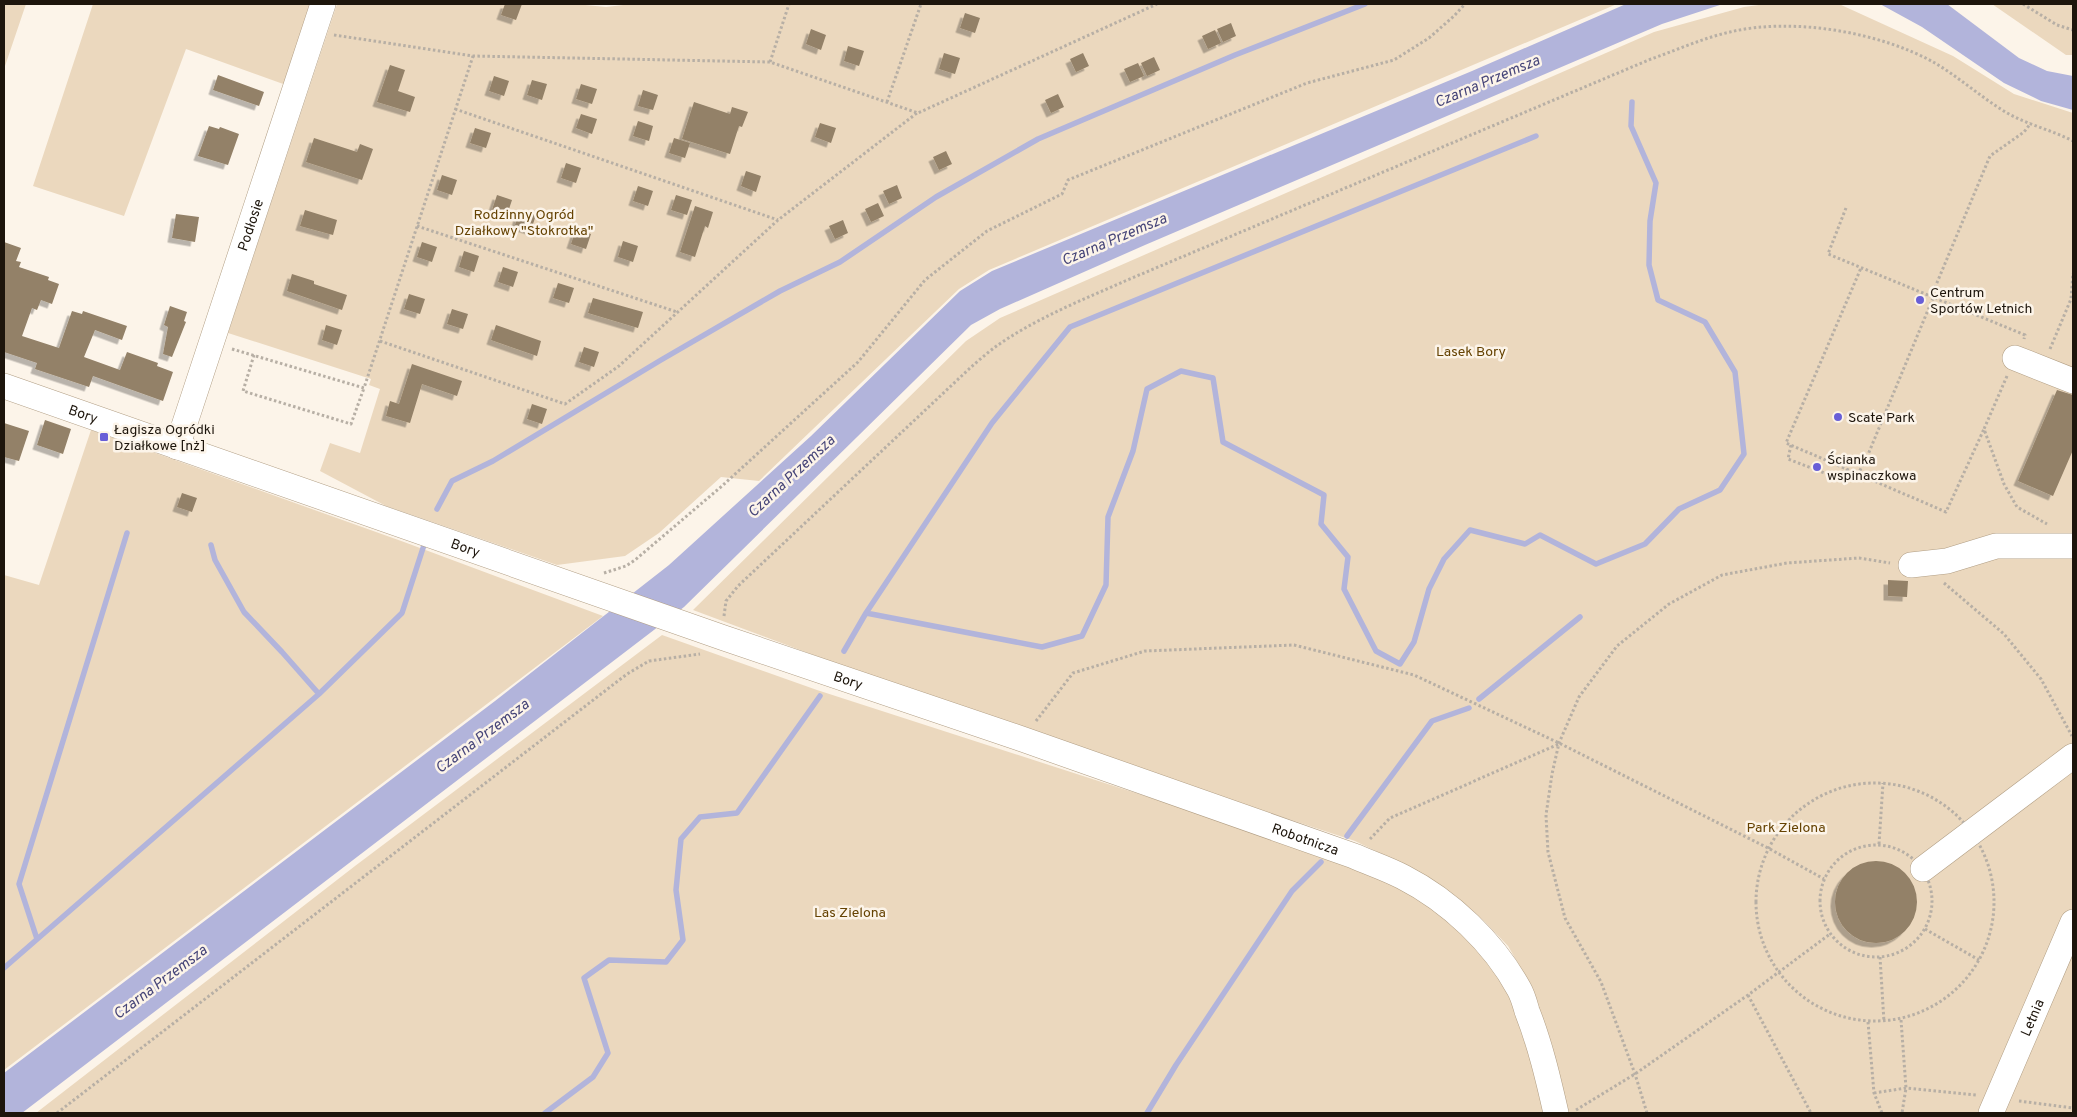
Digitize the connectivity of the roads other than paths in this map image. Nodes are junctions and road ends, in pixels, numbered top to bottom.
1 (323, 4) edge
2 (2015, 358) road end
3 (2073, 381) edge
4 (4, 386) edge
5 (177, 447) junction
6 (2072, 546) edge
7 (1911, 565) road end
8 (928, 708) joint
9 (2073, 756) edge
10 (1923, 869) road end
11 (2073, 922) edge
12 (1994, 1106) edge
13 (1556, 1113) edge

1 - 5 street, Podłosie
2 - 3 street
4 - 5 street, Bory
5 - 8 street, Bory
6 - 7 street
8 - 13 street, Robotnicza
9 - 10 street
11 - 12 street, Letnia

